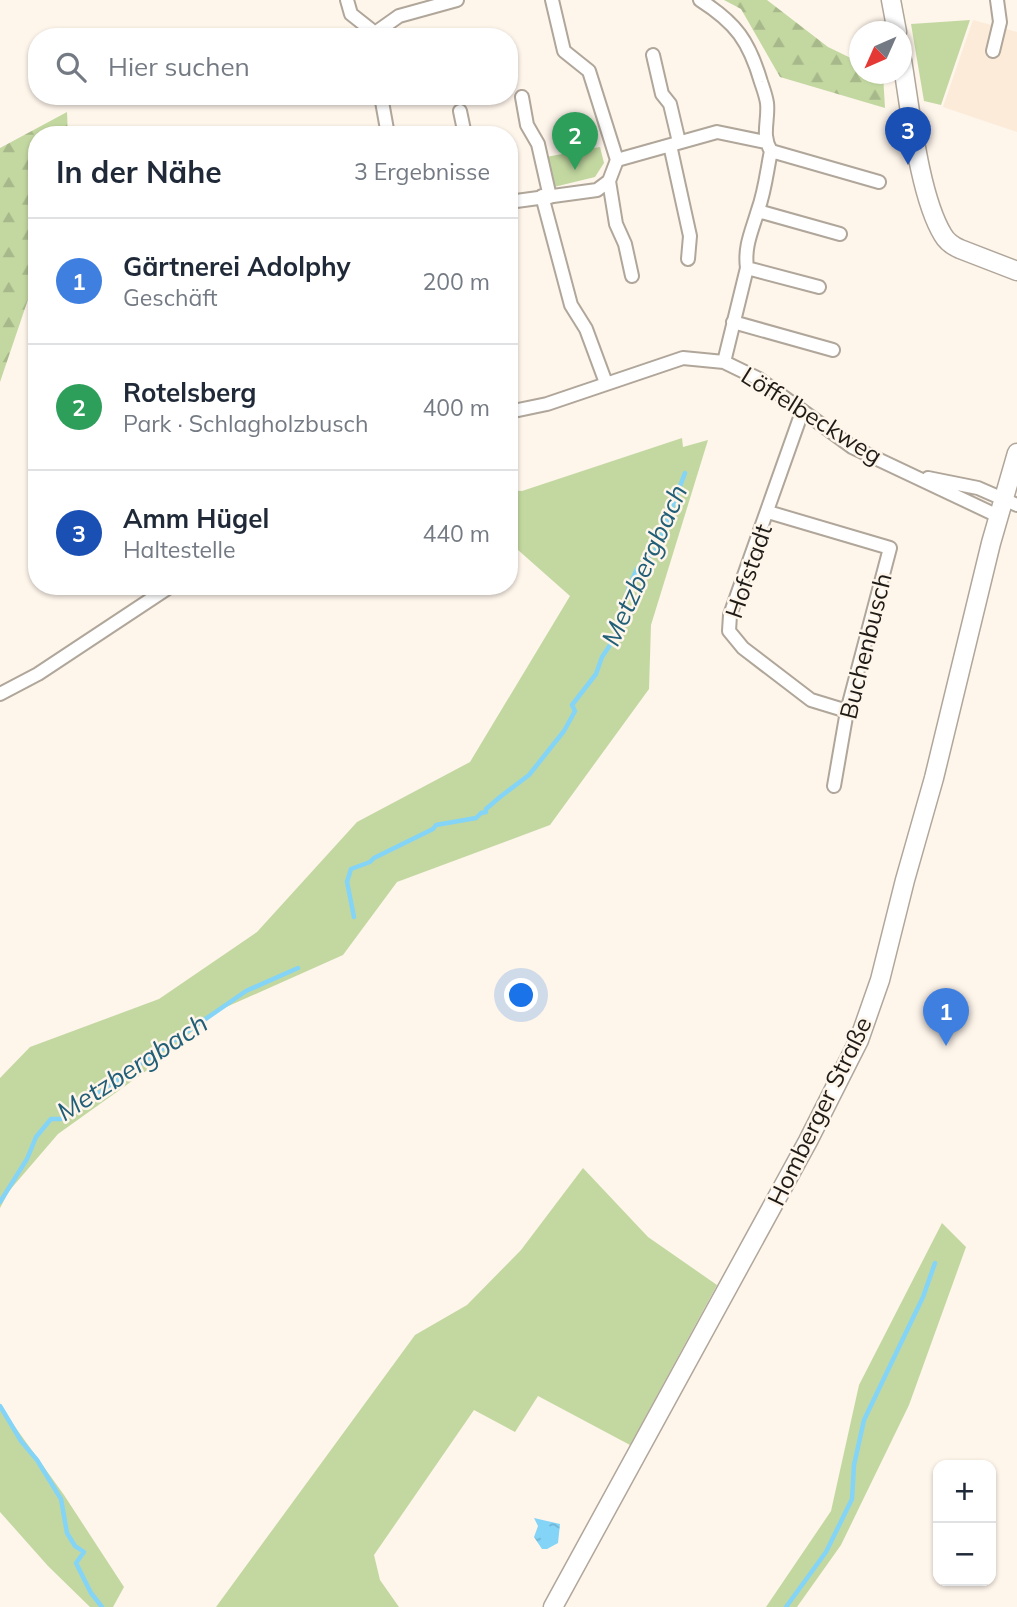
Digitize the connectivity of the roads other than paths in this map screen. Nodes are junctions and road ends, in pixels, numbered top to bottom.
1 (347, 0) edge
2 (457, 0) edge
3 (552, 0) edge
4 (700, 0) edge
5 (891, 0) edge
6 (997, 0) edge
7 (895, 21) edge
8 (367, 28) edge
9 (384, 28) edge
10 (993, 51) dead end
11 (653, 55) dead end
12 (905, 84) edge
13 (522, 97) dead end
14 (383, 105) edge
15 (460, 111) dead end
16 (386, 126) edge
17 (463, 126) edge
18 (675, 144) junction
19 (768, 147) junction
20 (617, 160) junction
21 (609, 181) junction
22 (879, 182) dead end
23 (546, 197) junction
24 (518, 201) edge
25 (758, 211) junction
26 (840, 234) dead end
27 (688, 259) dead end
28 (747, 268) junction
29 (1017, 271) edge
30 (632, 276) dead end
31 (818, 287) dead end
32 (733, 322) junction
33 (834, 350) dead end
34 (724, 362) junction
35 (607, 383) junction
36 (518, 410) edge
37 (802, 412) junction
38 (1017, 453) edge
39 (911, 474) junction
40 (1010, 501) edge
41 (768, 512) junction
42 (998, 516) junction
43 (157, 595) edge
44 (0, 694) edge
45 (847, 710) junction
46 (834, 786) dead end
47 (553, 1607) edge

1 - 8 street
2 - 9 street
3 - 20 street
4 - 19 street
5 - 7 main road
6 - 10 street
11 - 18 street
12 - 29 main road
13 - 23 street
14 - 16 street
15 - 17 street
18 - 19 street
18 - 20 street
18 - 27 street
19 - 22 street
19 - 25 street
20 - 21 street
21 - 23 street
21 - 30 street
23 - 24 street
23 - 35 street
25 - 26 street
25 - 28 street
28 - 31 street
28 - 32 street
32 - 33 street
32 - 34 street
34 - 35 street, Löffelbeckweg
34 - 37 street, Löffelbeckweg
35 - 36 street, Löffelbeckweg
37 - 39 street, Löffelbeckweg
37 - 41 street, Hofstadt
38 - 40 main road, Homberger Straße
39 - 40 street, Löffelbeckweg
39 - 42 street, Löffelbeckweg
40 - 42 main road, Homberger Straße
41 - 45 street, Hofstadt
41 - 45 street, Buchenbusch
42 - 47 main road, Homberger Straße
43 - 44 street
45 - 46 street, Buchenbusch

